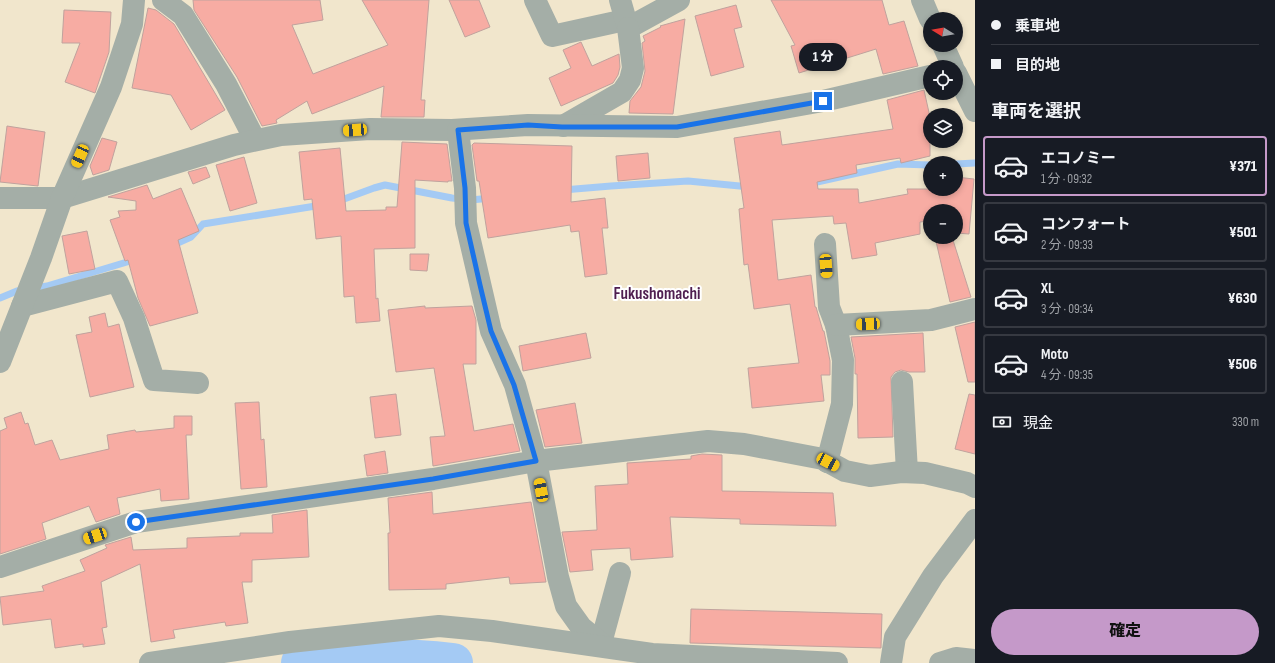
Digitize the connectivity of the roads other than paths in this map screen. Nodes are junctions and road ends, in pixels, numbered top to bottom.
1 (134, 0) edge
2 (163, 0) edge
3 (535, 0) edge
4 (679, 0) edge
5 (922, 0) edge
6 (927, 12) edge
7 (624, 16) edge
8 (923, 78) edge
9 (963, 87) edge
10 (975, 111) edge
11 (562, 127) junction
12 (458, 130) junction
13 (255, 140) junction
14 (0, 198) edge
15 (62, 198) junction
16 (826, 244) dead end
17 (22, 306) junction
18 (975, 309) edge
19 (836, 325) junction
20 (0, 362) edge
21 (902, 382) dead end
22 (198, 383) dead end
23 (536, 461) junction
24 (828, 462) junction
25 (907, 472) junction
26 (975, 487) edge
27 (975, 520) edge
28 (0, 567) edge
29 (620, 573) dead end
30 (604, 645) junction
31 (975, 660) edge
32 (150, 663) edge
33 (837, 663) edge
34 (891, 663) edge
35 (940, 663) edge

1 - 15 street
2 - 13 street
3 - 7 street
4 - 7 street
5 - 6 street
7 - 11 street
8 - 11 street
9 - 10 street
11 - 12 street
12 - 13 street
12 - 23 street
13 - 15 street
14 - 15 street
15 - 17 street
16 - 19 street
17 - 20 street
17 - 22 street
18 - 19 street
19 - 24 street
21 - 25 street
23 - 24 street
23 - 28 street
23 - 30 street
24 - 25 street
25 - 26 street
27 - 34 street
29 - 30 street
30 - 32 street
30 - 33 street
31 - 35 street

